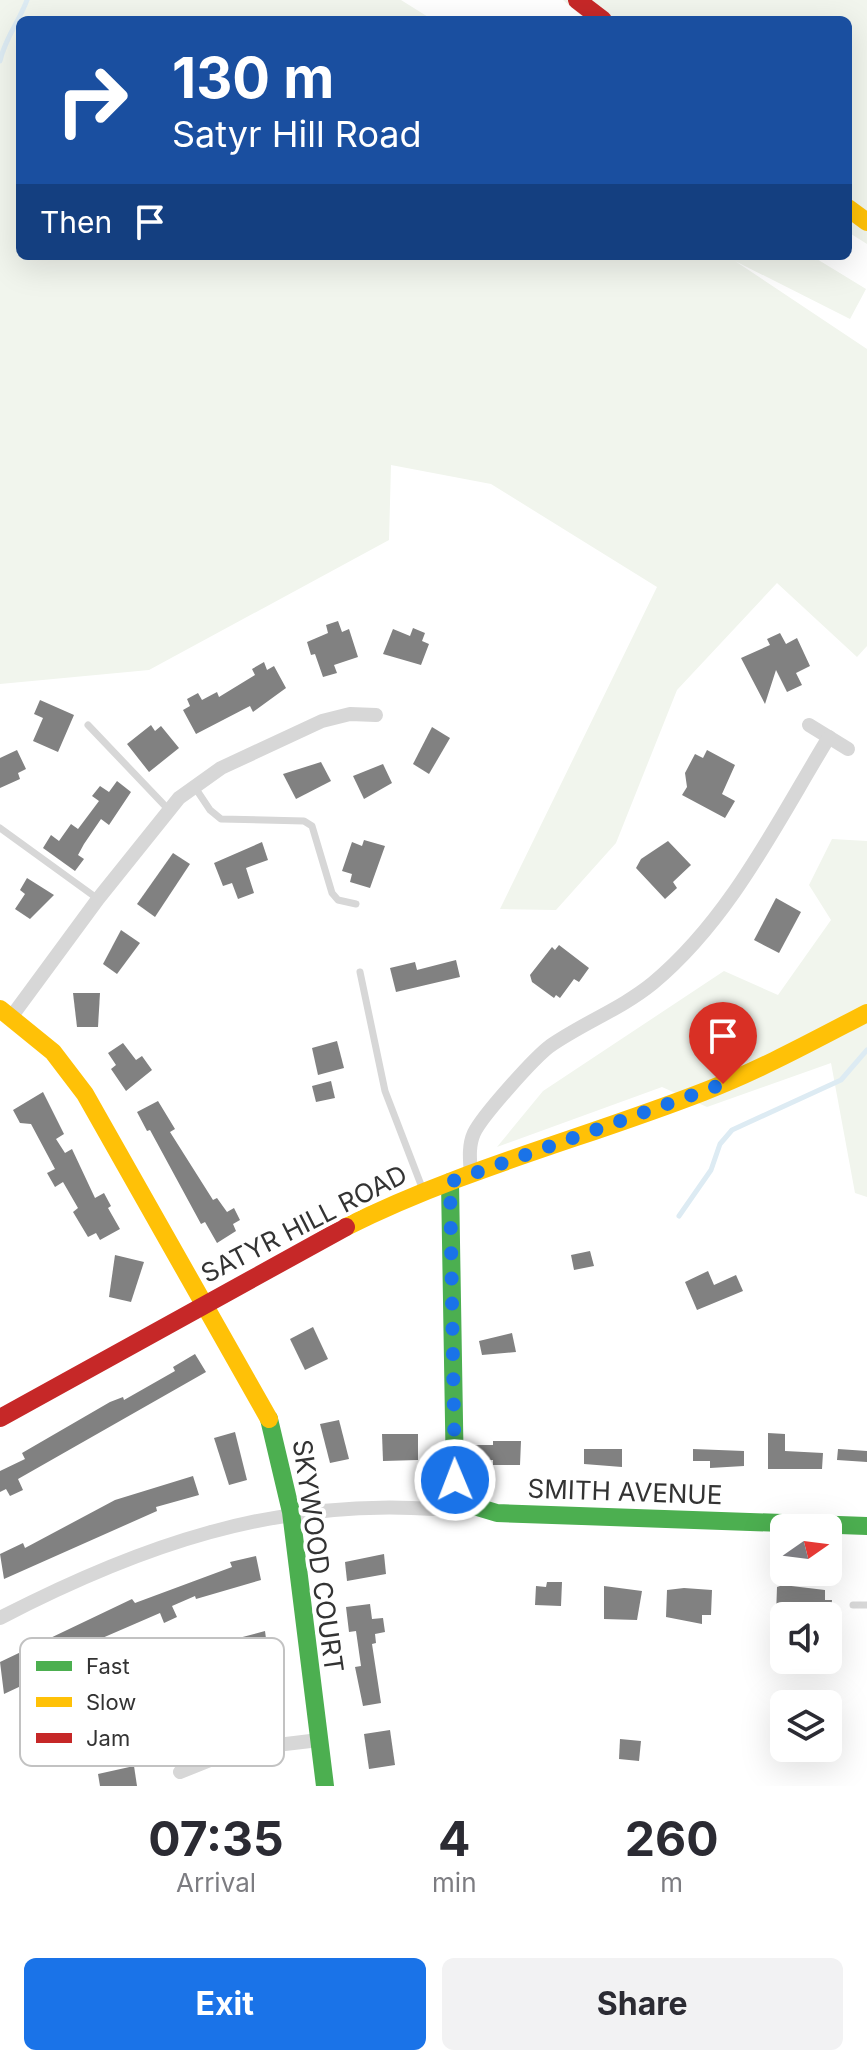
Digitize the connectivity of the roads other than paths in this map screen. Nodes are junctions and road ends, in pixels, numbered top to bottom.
1 (577, 0) edge
2 (598, 16) edge
3 (376, 715) dead end
4 (88, 725) dead end
5 (809, 725) dead end
6 (829, 737) junction
7 (848, 749) dead end
8 (194, 786) junction
9 (168, 809) junction
10 (0, 828) edge
11 (98, 899) junction
12 (356, 904) dead end
13 (360, 972) dead end
14 (6, 1012) edge
15 (867, 1013) edge
16 (471, 1175) junction
17 (450, 1182) junction
18 (424, 1192) junction
19 (205, 1302) junction
20 (0, 1418) edge
21 (434, 1509) dead end
22 (291, 1512) junction
23 (867, 1526) edge
24 (853, 1605) dead end
25 (867, 1605) edge
26 (0, 1618) edge
27 (319, 1740) junction
28 (284, 1744) edge
29 (195, 1766) edge
30 (180, 1772) dead end
31 (325, 1786) edge

1 - 2 street
3 - 8 street
4 - 9 lane
5 - 6 street
6 - 7 street
6 - 16 street
8 - 9 street
8 - 12 lane
9 - 11 street
10 - 11 lane
11 - 14 street
13 - 18 lane
14 - 19 street, SKYWOOD COURT
15 - 16 street, SATYR HILL ROAD
16 - 17 street, SATYR HILL ROAD
17 - 18 street, SATYR HILL ROAD
17 - 23 street, SMITH AVENUE
18 - 19 street, SATYR HILL ROAD
19 - 20 street, SATYR HILL ROAD
19 - 22 street, SKYWOOD COURT
21 - 22 street
22 - 26 street
22 - 27 street, SKYWOOD COURT
24 - 25 lane
27 - 28 street
27 - 31 street, SKYWOOD COURT
29 - 30 street

